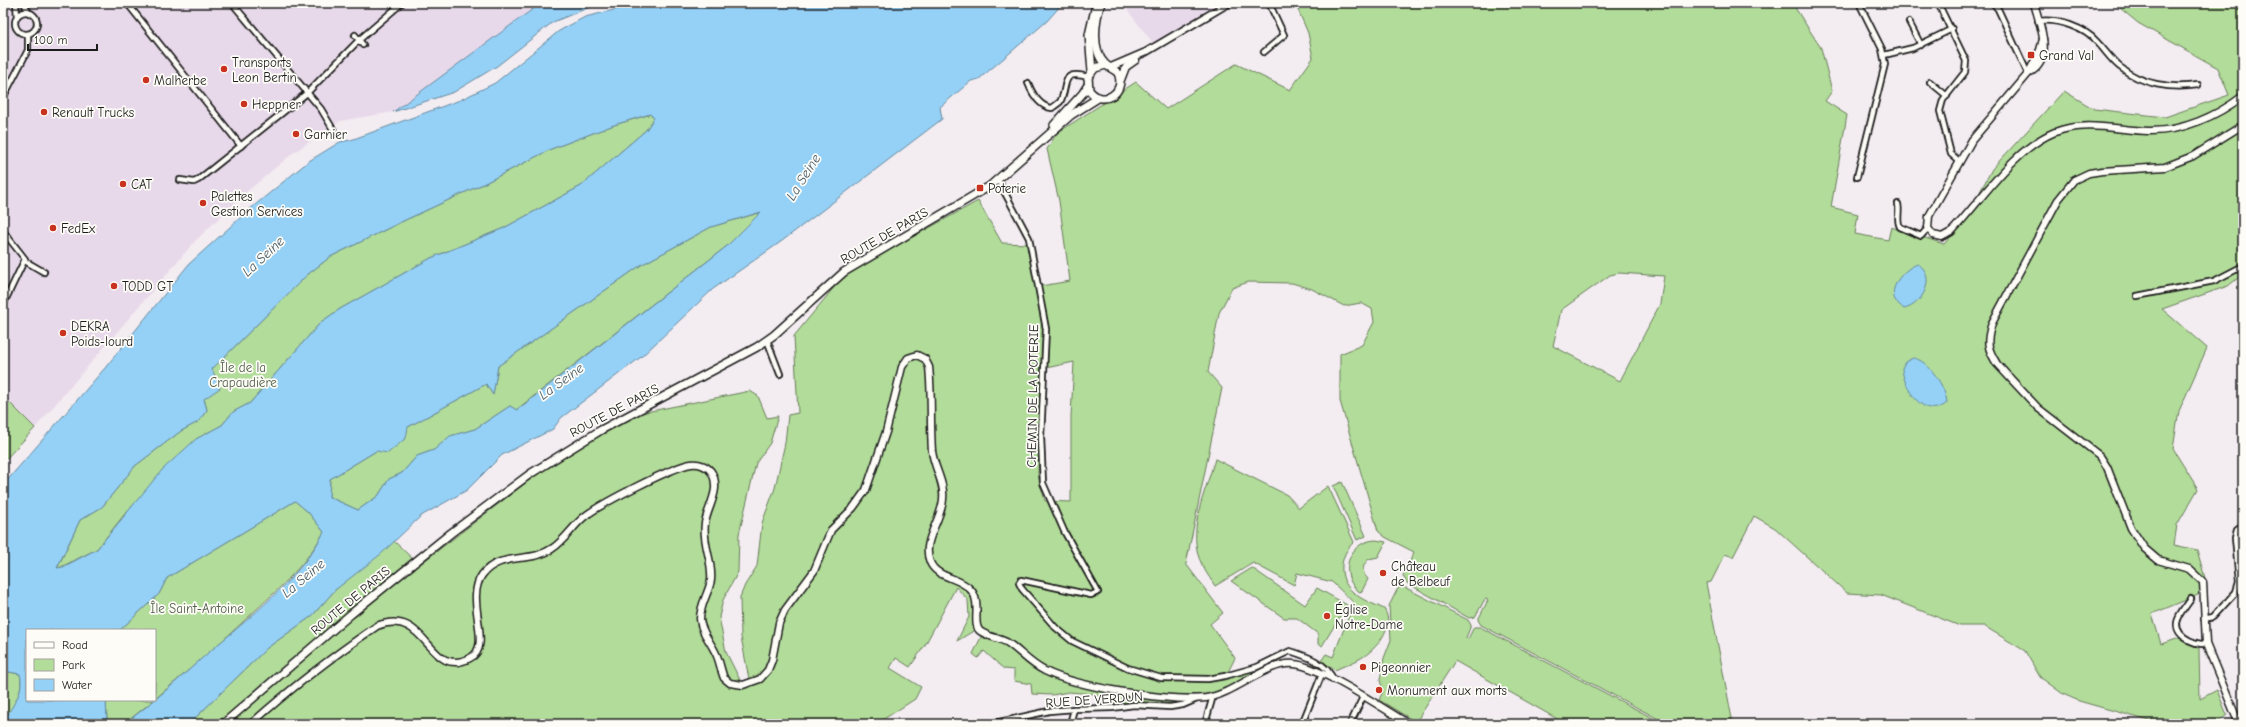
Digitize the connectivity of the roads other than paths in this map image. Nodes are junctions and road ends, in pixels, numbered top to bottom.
1 (16, 3) edge
2 (24, 3) edge
3 (127, 3) edge
4 (232, 3) edge
5 (402, 3) edge
6 (1097, 3) edge
7 (1101, 3) edge
8 (1229, 3) edge
9 (1269, 3) edge
10 (1859, 3) edge
11 (1938, 3) edge
12 (1993, 3) edge
13 (2034, 3) edge
14 (29, 13) junction
15 (17, 17) junction
16 (2038, 21) junction
17 (1909, 22) dead end
18 (1952, 29) junction
19 (28, 34) junction
20 (355, 35) dead end
21 (2043, 39) junction
22 (359, 40) junction
23 (363, 45) dead end
24 (1921, 45) junction
25 (1146, 52) junction
26 (1264, 52) dead end
27 (1884, 55) junction
28 (1109, 66) junction
29 (2028, 74) junction
30 (1089, 78) junction
31 (1121, 80) junction
32 (1930, 82) dead end
33 (1028, 83) dead end
34 (2198, 85) dead end
35 (307, 93) junction
36 (1947, 96) junction
37 (2243, 96) edge
38 (3, 98) edge
39 (1098, 98) junction
40 (2243, 125) edge
41 (334, 131) dead end
42 (241, 146) junction
43 (1035, 146) junction
44 (1959, 161) junction
45 (1857, 177) dead end
46 (180, 180) dead end
47 (998, 180) junction
48 (1898, 204) dead end
49 (1928, 228) junction
50 (3, 231) edge
51 (25, 261) junction
52 (2243, 266) edge
53 (44, 272) dead end
54 (2137, 296) dead end
55 (3, 305) edge
56 (767, 340) junction
57 (780, 374) dead end
58 (2243, 526) edge
59 (2191, 599) dead end
60 (2204, 619) junction
61 (2206, 644) junction
62 (1322, 674) junction
63 (1333, 680) junction
64 (1213, 696) junction
65 (1363, 697) junction
66 (1198, 698) junction
67 (1074, 708) junction
68 (223, 724) edge
69 (251, 724) edge
70 (990, 724) edge
71 (1070, 724) edge
72 (1205, 724) edge
73 (1302, 724) edge
74 (1350, 724) edge
75 (1409, 724) edge
76 (2239, 724) edge

1 - 15 street
2 - 14 street
3 - 42 street
4 - 35 street
5 - 22 street
6 - 30 main road
7 - 28 main road
8 - 25 main road
9 - 26 street
10 - 27 street
11 - 18 street
12 - 29 street
13 - 16 main road
14 - 15 street
14 - 19 street
15 - 19 street
16 - 21 main road
16 - 34 street
17 - 24 street
18 - 24 street
18 - 36 street
19 - 38 street
20 - 22 street
21 - 29 main road
21 - 29 main road
22 - 23 street
22 - 35 street
24 - 27 street
25 - 28 main road
25 - 31 main road
27 - 45 street
28 - 30 main road
28 - 31 main road
29 - 44 main road
30 - 33 street
30 - 39 main road
30 - 43 main road
31 - 39 main road
32 - 36 street
35 - 41 street
35 - 42 street
36 - 44 street
37 - 49 main road
39 - 43 main road
40 - 60 main road
42 - 46 street
43 - 47 main road, ROUTE DE PARIS
44 - 49 main road
47 - 56 main road, ROUTE DE PARIS
47 - 63 street, CHEMIN DE LA POTERIE
48 - 49 street
50 - 51 street
51 - 53 street
51 - 55 street
52 - 54 street
56 - 57 street
56 - 68 main road, ROUTE DE PARIS
58 - 60 street
59 - 61 street
60 - 61 main road
61 - 76 main road
62 - 63 main road
62 - 64 main road
62 - 73 street
63 - 65 main road
64 - 66 main road
64 - 72 street
65 - 74 street
65 - 75 main road
66 - 67 street, RUE DE VERDUN
66 - 69 main road
67 - 70 street, RUE DE VERDUN
67 - 71 street

